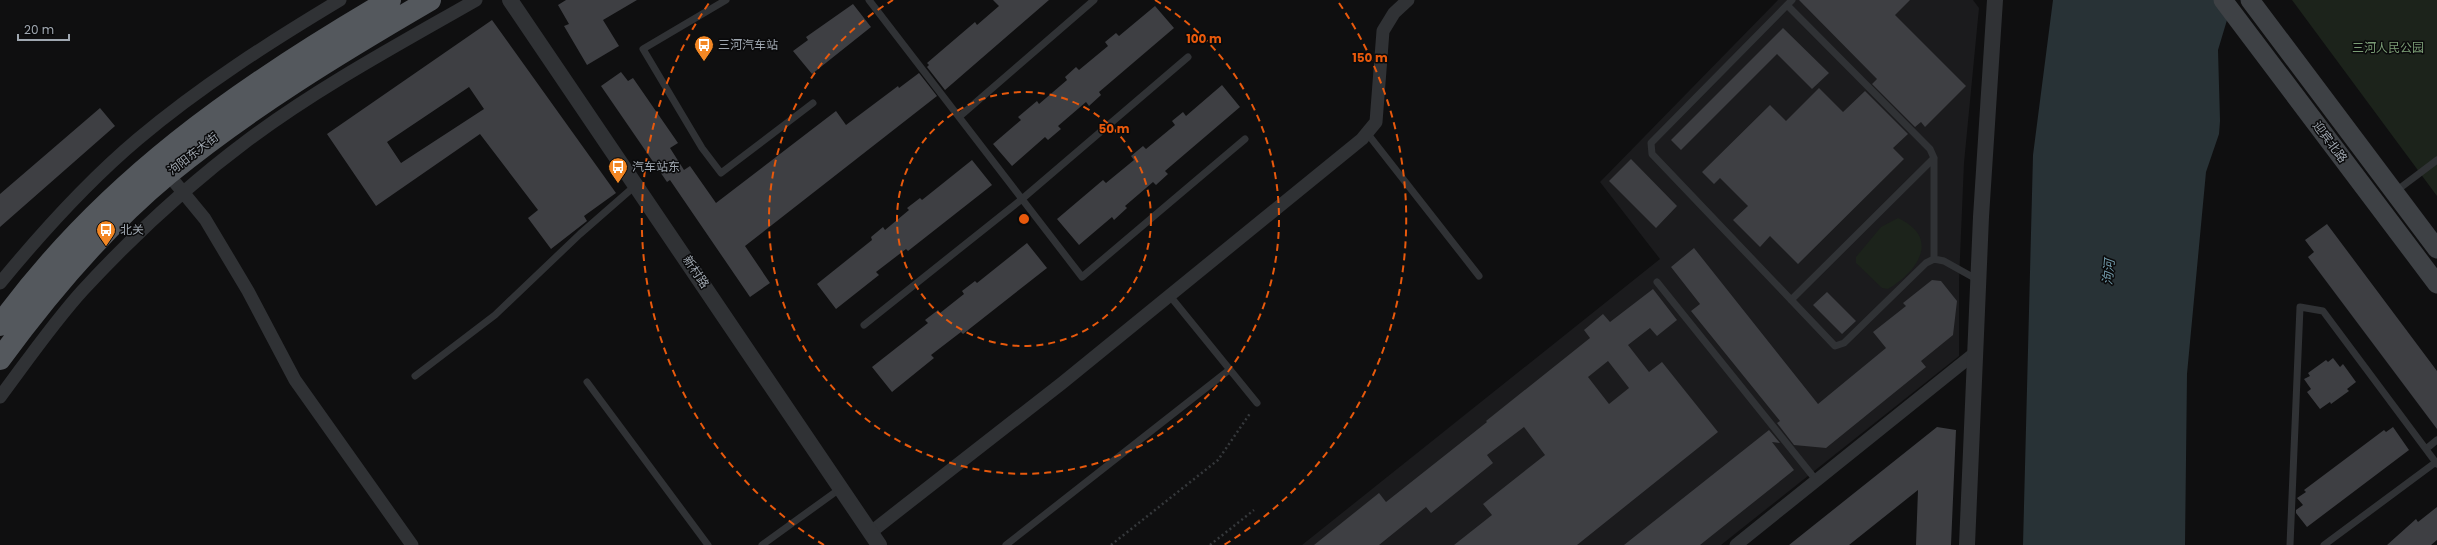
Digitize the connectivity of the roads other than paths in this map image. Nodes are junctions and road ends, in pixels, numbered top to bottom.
1 (340, 0) edge
2 (390, 0) edge
3 (430, 0) edge
4 (476, 0) edge
5 (510, 0) edge
6 (726, 0) edge
7 (869, 0) edge
8 (1094, 0) edge
9 (1408, 0) edge
10 (1995, 0) edge
11 (2223, 0) edge
12 (1790, 2) edge
13 (2254, 6) edge
14 (1188, 57) dead end
15 (813, 103) dead end
16 (959, 117) junction
17 (1366, 134) junction
18 (1245, 139) dead end
19 (1934, 158) junction
20 (2437, 160) edge
21 (168, 174) junction
22 (636, 185) junction
23 (2394, 192) junction
24 (183, 193) junction
25 (1022, 199) junction
26 (2437, 248) edge
27 (1934, 259) junction
28 (1479, 276) dead end
29 (1978, 280) junction
30 (1657, 282) dead end
31 (0, 283) edge
32 (2437, 284) edge
33 (1170, 296) junction
34 (1791, 300) junction
35 (0, 325) edge
36 (864, 325) dead end
37 (1975, 353) junction
38 (0, 359) edge
39 (1229, 370) junction
40 (415, 376) dead end
41 (587, 382) dead end
42 (0, 397) edge
43 (1256, 404) road end
44 (2437, 440) edge
45 (2426, 449) junction
46 (2436, 463) edge
47 (1816, 480) junction
48 (841, 488) junction
49 (875, 539) edge
50 (412, 545) edge
51 (708, 545) edge
52 (762, 545) edge
53 (1006, 545) edge
54 (1736, 545) edge
55 (1967, 545) edge
56 (2290, 545) edge
57 (2324, 545) edge

1 - 31 street
2 - 35 highway, 泃阳东大街
3 - 21 highway, 泃阳东大街
4 - 24 street
5 - 22 street, 新村路
6 - 15 lane
7 - 16 lane
8 - 16 lane
9 - 17 street
10 - 29 street
11 - 32 main road, 迎宾北路
12 - 19 lane
12 - 34 lane
13 - 23 main road, 迎宾北路
14 - 25 lane
16 - 25 lane
17 - 28 lane
17 - 33 street
18 - 25 lane
19 - 27 lane
19 - 34 lane
20 - 23 lane
21 - 24 street
21 - 38 highway, 泃阳东大街
22 - 40 lane
22 - 48 street, 新村路
23 - 26 main road, 迎宾北路
24 - 42 street
24 - 50 street
25 - 36 lane
27 - 29 lane
27 - 34 lane
29 - 37 street
30 - 47 lane
33 - 39 lane
33 - 49 street
37 - 47 street
37 - 55 street
39 - 43 lane
39 - 53 lane
41 - 51 lane
44 - 45 lane
45 - 46 lane
45 - 56 lane
46 - 57 lane
47 - 54 street
48 - 49 street, 新村路
48 - 52 lane

